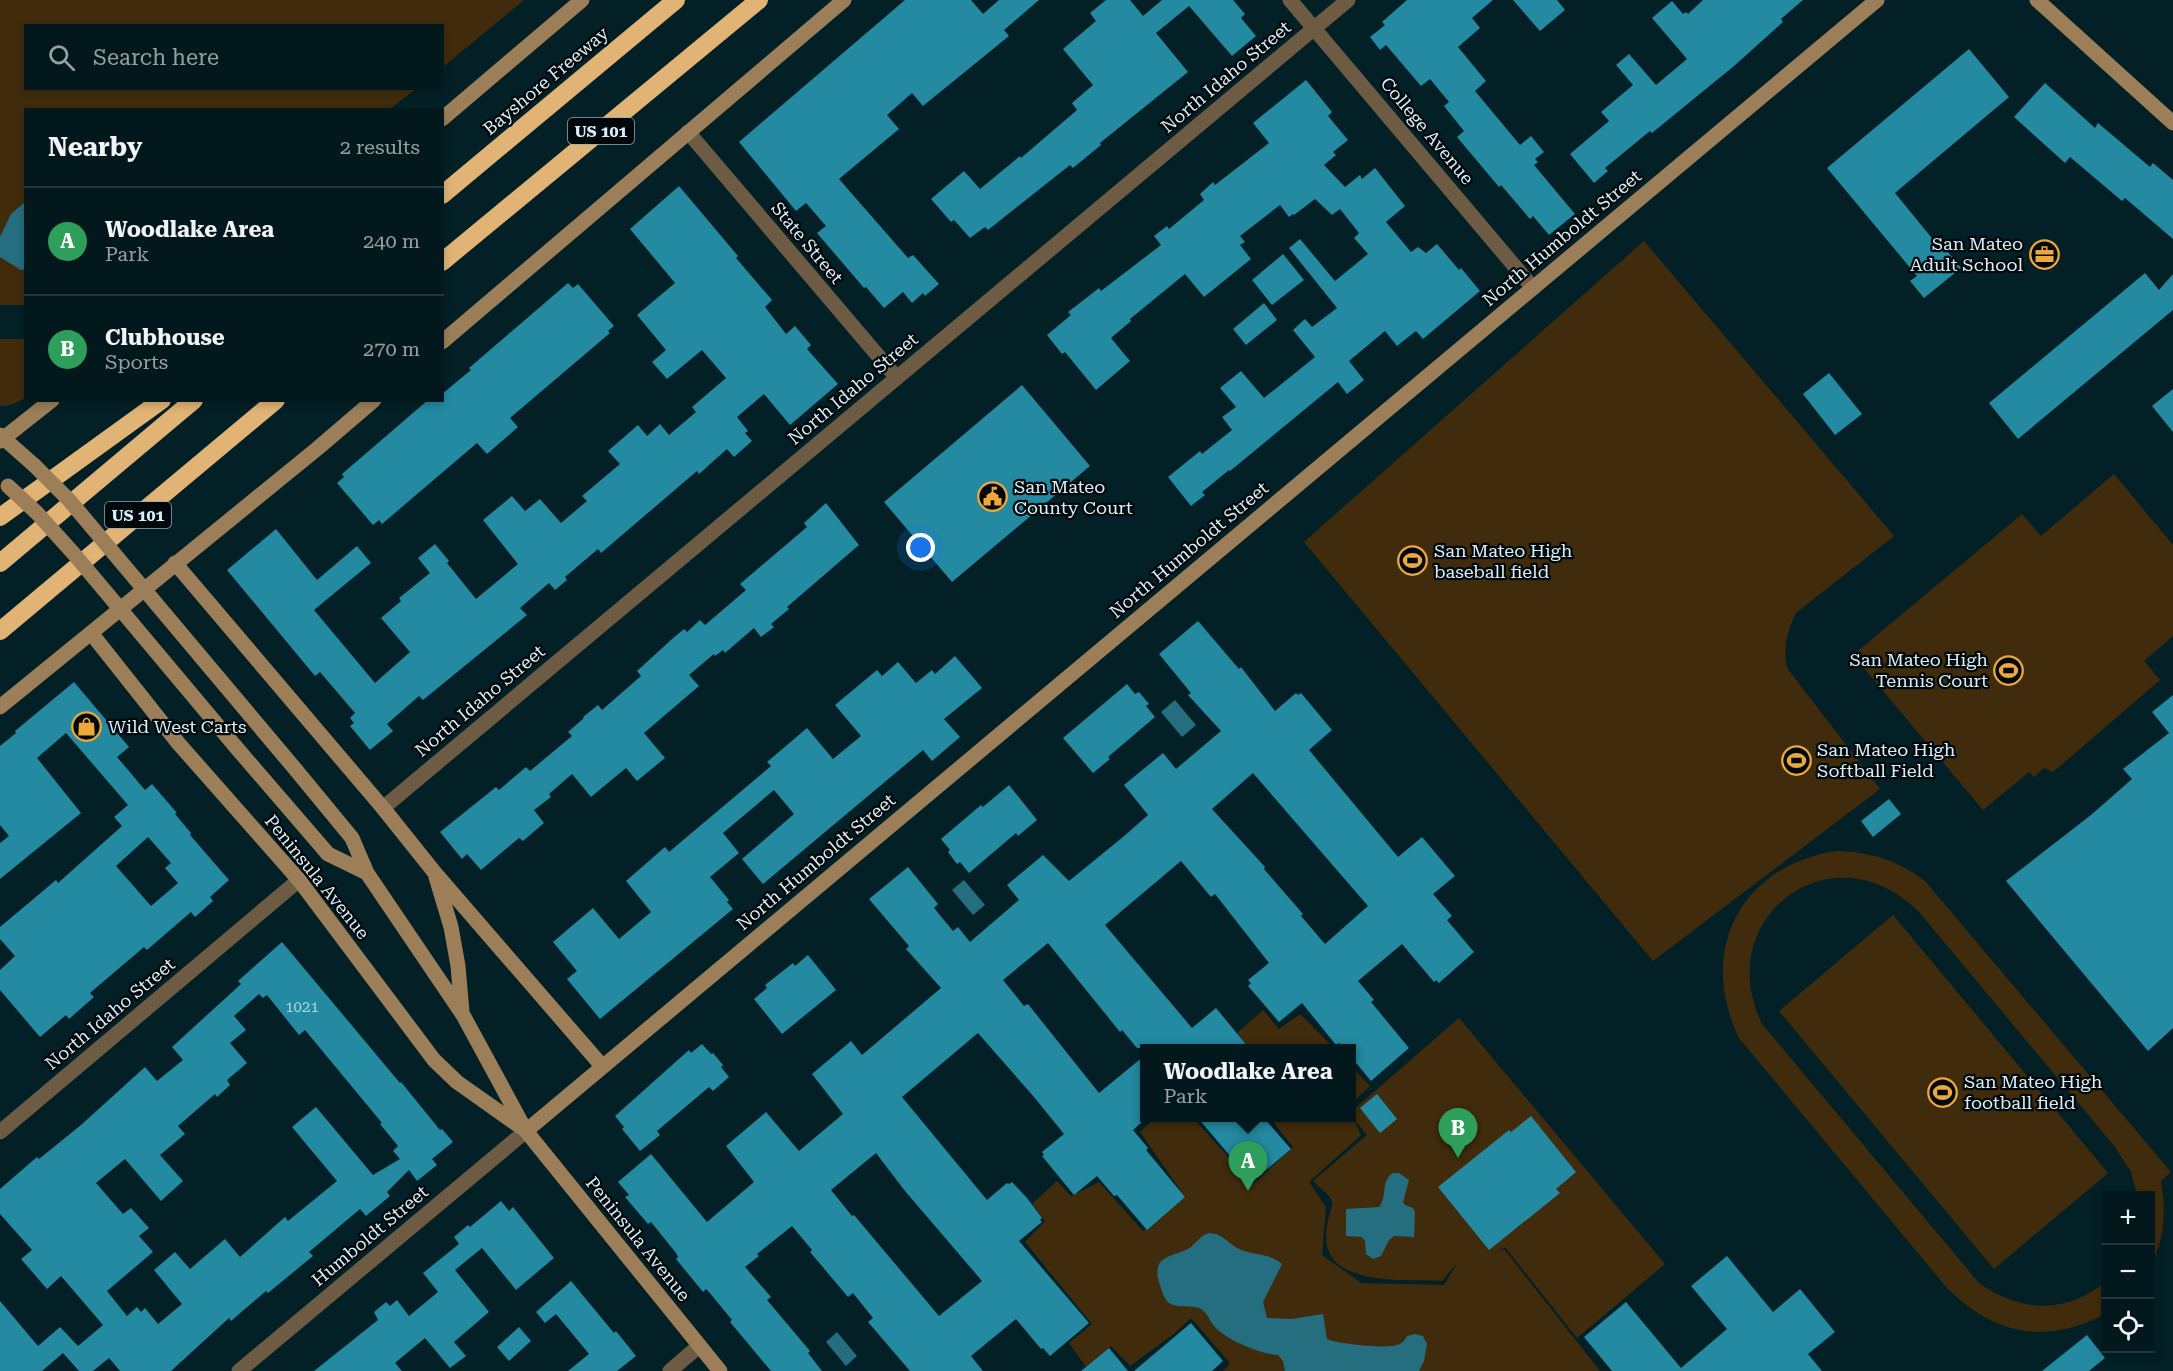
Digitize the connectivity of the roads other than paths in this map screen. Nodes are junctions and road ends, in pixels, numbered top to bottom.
1 (582, 0) edge
2 (676, 0) edge
3 (759, 0) edge
4 (844, 0) edge
5 (1290, 0) edge
6 (1348, 0) edge
7 (1877, 0) edge
8 (2037, 0) edge
9 (1314, 29) junction
10 (444, 117) edge
11 (2173, 123) edge
12 (688, 132) junction
13 (444, 193) edge
14 (444, 260) edge
15 (1533, 288) junction
16 (444, 340) edge
17 (897, 378) junction
18 (49, 402) edge
19 (159, 402) edge
20 (192, 402) edge
21 (274, 402) edge
22 (372, 402) edge
23 (2, 438) edge
24 (4, 482) edge
25 (0, 517) edge
26 (0, 563) edge
27 (175, 563) junction
28 (0, 631) edge
29 (91, 633) junction
30 (0, 707) edge
31 (383, 808) junction
32 (367, 873) junction
33 (435, 873) junction
34 (299, 880) junction
35 (463, 1015) junction
36 (602, 1066) junction
37 (526, 1131) junction
38 (0, 1132) edge
39 (699, 1346) junction
40 (239, 1371) edge
41 (669, 1371) edge
42 (720, 1371) edge

1 - 10 street
2 - 13 highway, Bayshore Freeway / US 101
3 - 14 highway, US 101
4 - 12 street
5 - 9 street, College Avenue
6 - 9 street, North Idaho Street
7 - 15 street, North Humboldt Street
8 - 11 street
9 - 15 street, College Avenue
9 - 17 street, North Idaho Street
12 - 16 street
12 - 17 street, State Street
15 - 36 street, North Humboldt Street
17 - 31 street, North Idaho Street
18 - 23 street
19 - 25 highway
20 - 26 highway, US 101
21 - 28 highway, US 101
22 - 27 street
23 - 32 street, Peninsula Avenue, bridge
24 - 32 street, Peninsula Avenue, bridge
27 - 29 street
27 - 31 street
29 - 30 street
29 - 34 street, Peninsula Avenue
31 - 33 street
32 - 35 street, Peninsula Avenue
33 - 35 street
33 - 36 street
34 - 37 street, Peninsula Avenue
34 - 38 street, North Idaho Street
35 - 37 street, Peninsula Avenue
36 - 37 street, North Humboldt Street
37 - 39 street, Peninsula Avenue
37 - 40 street, Humboldt Street
39 - 41 street
39 - 42 street, Peninsula Avenue

